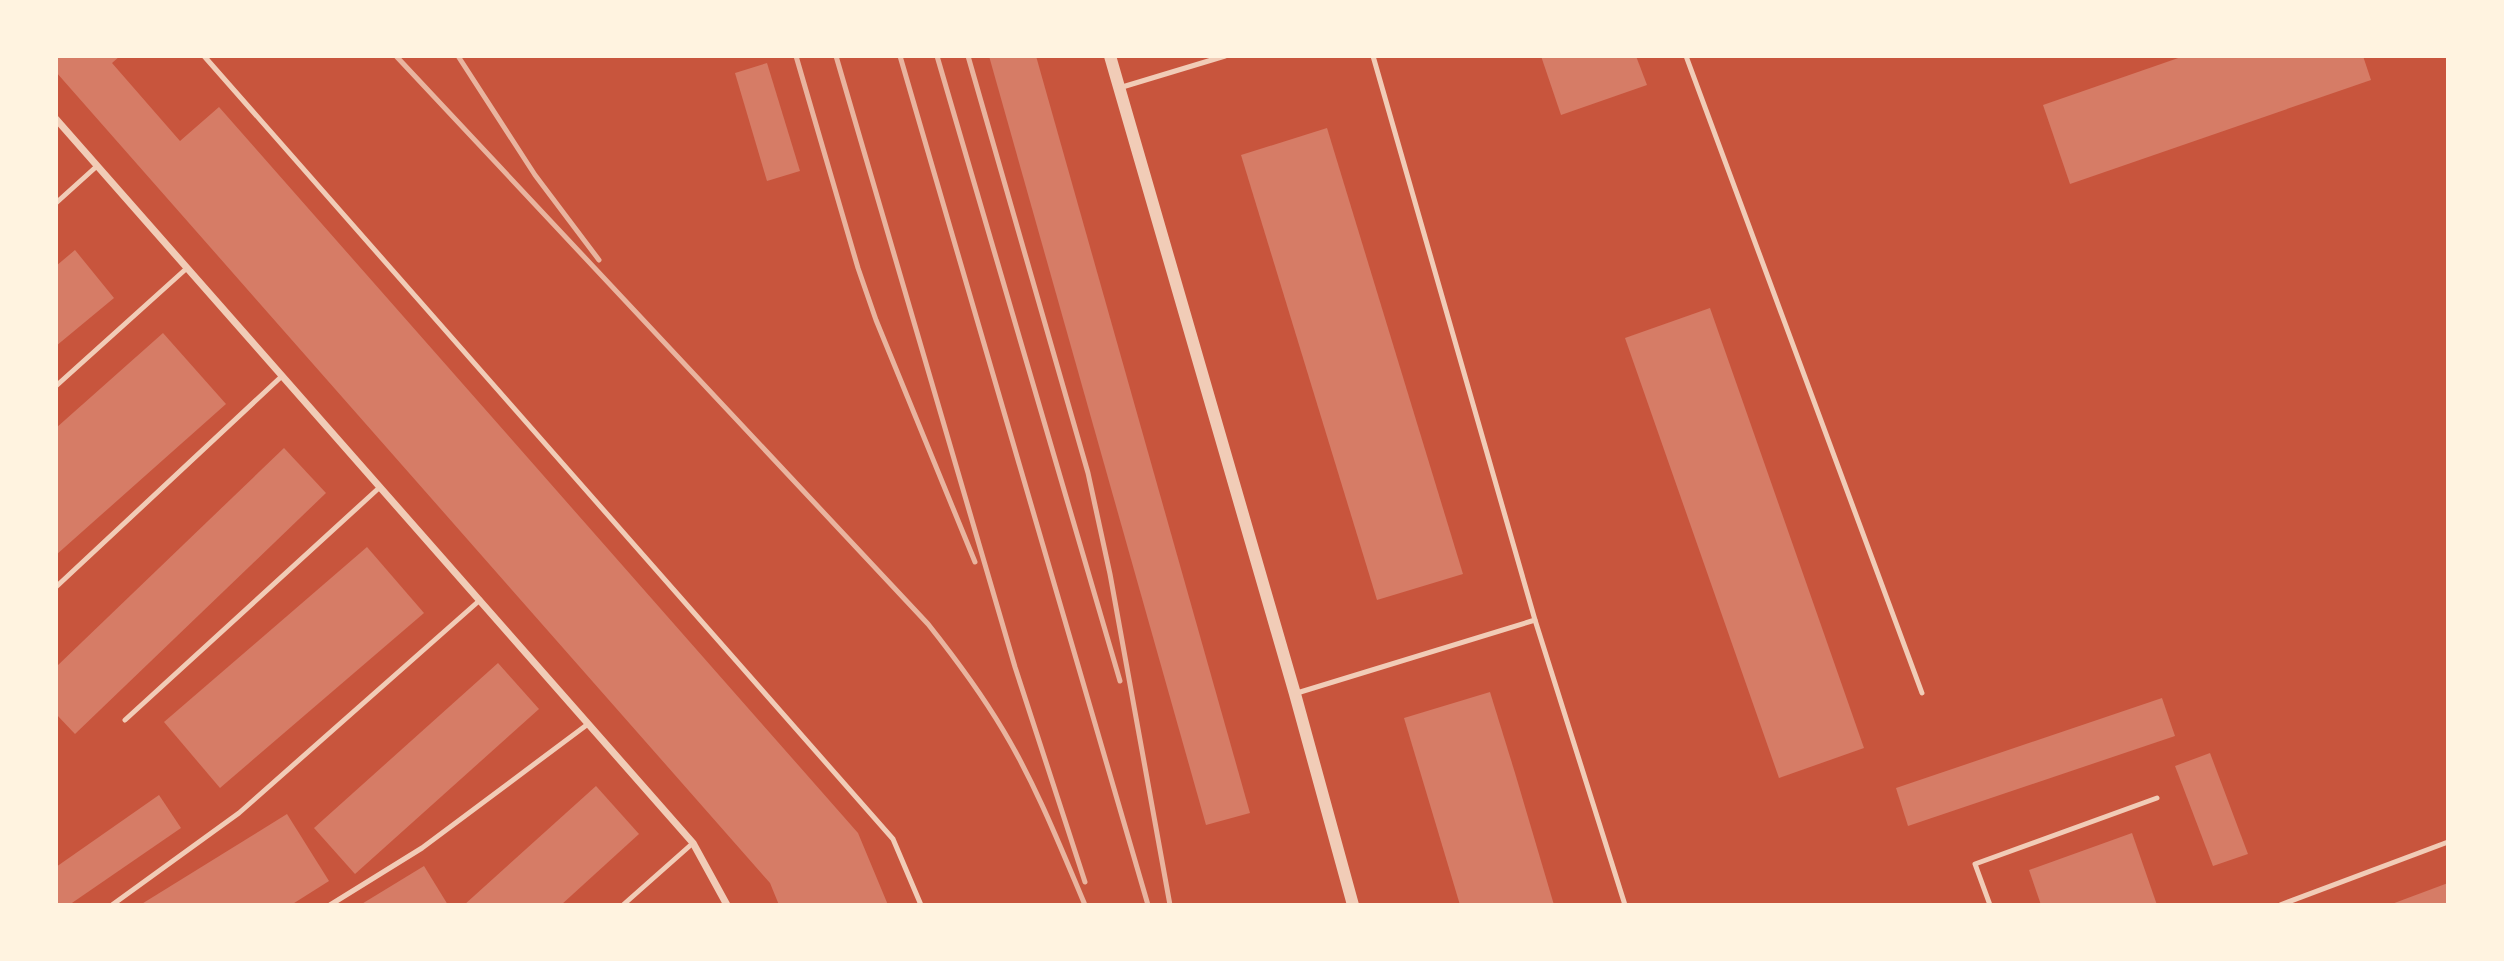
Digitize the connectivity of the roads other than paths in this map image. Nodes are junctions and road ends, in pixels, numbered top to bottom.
1 (204, 56) edge
2 (1110, 56) edge
3 (1225, 56) edge
4 (1373, 56) edge
5 (1686, 56) edge
6 (1119, 88) junction
7 (56, 119) edge
8 (97, 166) junction
9 (56, 203) edge
10 (187, 268) junction
11 (282, 376) junction
12 (56, 386) edge
13 (380, 487) junction
14 (56, 587) edge
15 (480, 600) junction
16 (1535, 620) junction
17 (1922, 693) dead end
18 (1295, 694) junction
19 (125, 720) dead end
20 (588, 724) junction
21 (2157, 798) dead end
22 (2448, 842) edge
23 (693, 843) junction
24 (111, 905) edge
25 (330, 905) edge
26 (623, 905) edge
27 (727, 905) edge
28 (921, 905) edge
29 (1353, 905) edge
30 (1625, 905) edge
31 (1990, 905) edge
32 (2280, 905) edge

1 - 28 lane
2 - 6 street
3 - 6 lane
4 - 16 lane
5 - 17 lane
6 - 18 street
7 - 8 street
8 - 9 lane
8 - 10 street
10 - 11 street
10 - 12 lane
11 - 13 street
11 - 14 lane
13 - 15 street
13 - 19 lane
15 - 20 street
15 - 24 lane
16 - 18 lane
16 - 30 lane
18 - 29 street
20 - 23 street
20 - 25 lane
21 - 31 lane
22 - 32 lane
23 - 26 lane
23 - 27 street

